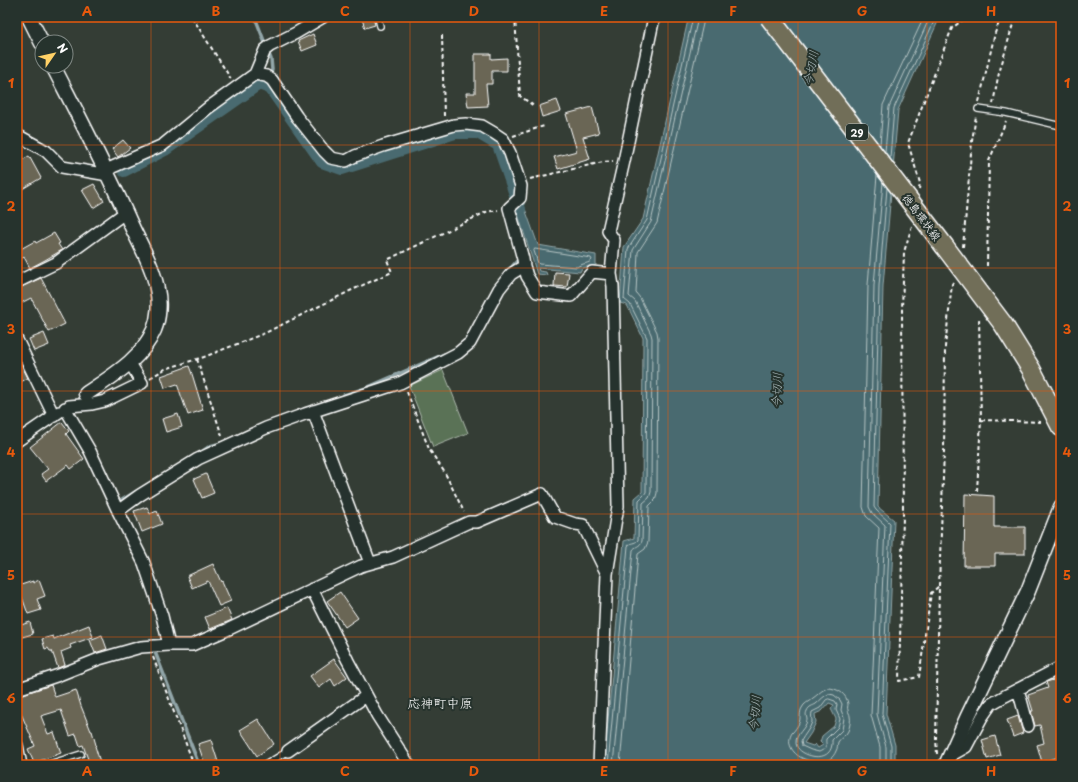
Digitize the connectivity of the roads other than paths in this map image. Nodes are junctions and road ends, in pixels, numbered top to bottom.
1 (29, 17) edge
2 (323, 17) edge
3 (378, 17) edge
4 (654, 17) edge
5 (769, 17) edge
6 (380, 26) dead end
7 (38, 34) edge
8 (57, 74) edge
9 (264, 77) junction
10 (978, 108) road end
11 (1061, 126) edge
12 (17, 135) edge
13 (107, 173) junction
14 (126, 212) junction
15 (524, 266) junction
16 (611, 274) junction
17 (17, 282) edge
18 (17, 340) edge
19 (130, 363) junction
20 (86, 394) joint
21 (67, 407) junction
22 (314, 411) junction
23 (54, 416) junction
24 (1054, 425) edge
25 (17, 441) edge
26 (1061, 507) edge
27 (118, 511) junction
28 (370, 563) junction
29 (607, 574) junction
30 (312, 589) junction
31 (169, 645) junction
32 (1061, 669) edge
33 (1018, 689) junction
34 (17, 690) edge
35 (366, 696) junction
36 (1028, 726) dead end
37 (17, 745) edge
38 (288, 751) joint
39 (81, 754) dead end
40 (945, 760) edge
41 (21, 765) edge
42 (46, 765) edge
43 (265, 765) edge
44 (409, 765) edge
45 (599, 765) edge

1 - 7 street
2 - 9 street
3 - 6 lane
4 - 16 street
5 - 24 main road, 徳島環状線 / 29, bridge
8 - 13 street
9 - 13 street
9 - 15 street
10 - 11 lane
12 - 13 street
13 - 14 street
14 - 17 street
14 - 19 street
15 - 16 street
15 - 22 street
16 - 29 street
18 - 23 street
19 - 20 street
19 - 21 street
20 - 21 street
21 - 23 street
21 - 27 street
22 - 27 street
22 - 28 street
23 - 25 street
26 - 40 street
27 - 31 street
28 - 29 street
28 - 30 street
29 - 45 street
30 - 31 street
30 - 35 street
31 - 34 street
32 - 33 street
33 - 36 street
33 - 40 street
35 - 38 street
35 - 44 street
37 - 41 street
38 - 43 lane
39 - 42 lane

